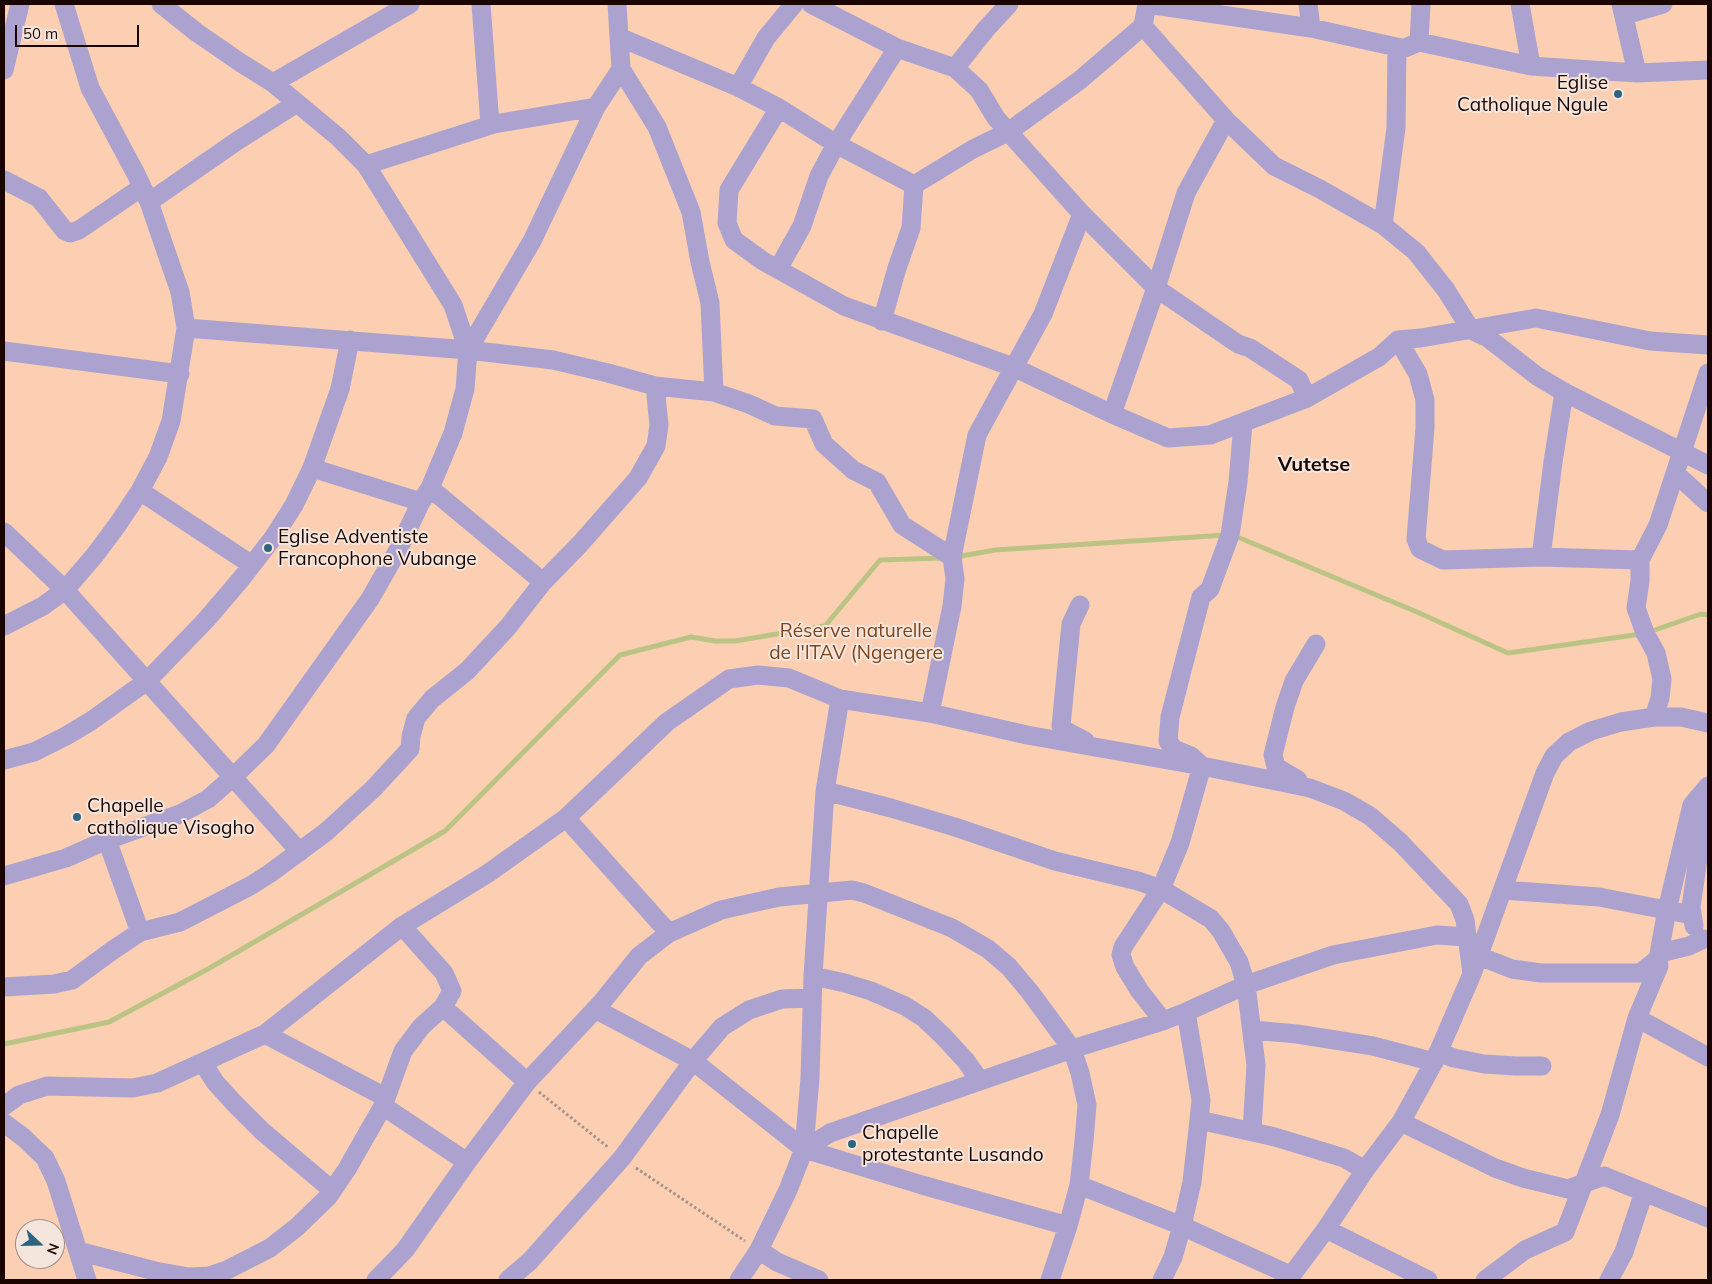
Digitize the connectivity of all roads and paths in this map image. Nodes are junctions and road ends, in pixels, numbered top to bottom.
1 (20, 4) edge
2 (64, 4) edge
3 (161, 4) edge
4 (410, 4) edge
5 (481, 4) edge
6 (617, 4) edge
7 (794, 4) edge
8 (812, 4) edge
9 (1009, 4) edge
10 (1147, 4) edge
11 (1308, 4) edge
12 (1421, 4) edge
13 (1520, 4) edge
14 (1663, 4) edge
15 (1180, 6) edge
16 (1623, 10) edge
17 (1142, 26) junction
18 (1311, 28) junction
19 (619, 37) junction
20 (1419, 42) junction
21 (1397, 47) junction
22 (897, 48) junction
23 (1531, 66) junction
24 (955, 68) junction
25 (621, 69) junction
26 (4, 70) edge
27 (1708, 70) edge
28 (1637, 73) junction
29 (273, 83) junction
30 (738, 87) junction
31 (298, 103) junction
32 (596, 107) junction
33 (780, 108) junction
34 (1226, 120) junction
35 (490, 125) junction
36 (1008, 132) junction
37 (836, 144) junction
38 (366, 164) junction
39 (4, 180) edge
40 (914, 185) junction
41 (146, 194) junction
42 (1082, 214) junction
43 (1383, 225) junction
44 (778, 269) junction
45 (1156, 288) junction
46 (882, 321) junction
47 (186, 328) junction
48 (1471, 330) junction
49 (350, 340) junction
50 (1398, 340) junction
51 (1708, 345) edge
52 (468, 350) junction
53 (4, 351) edge
54 (1013, 367) junction
55 (1708, 373) edge
56 (180, 374) junction
57 (655, 386) junction
58 (714, 392) junction
59 (1564, 392) junction
60 (1307, 398) junction
61 (1112, 414) junction
62 (1243, 423) junction
63 (1683, 453) junction
64 (1708, 465) edge
65 (312, 468) junction
66 (1675, 474) junction
67 (140, 491) junction
68 (426, 495) junction
69 (1708, 504) edge
70 (4, 532) edge
71 (1541, 557) junction
72 (952, 558) junction
73 (1640, 560) junction
74 (252, 565) junction
75 (543, 582) junction
76 (65, 590) junction
77 (1080, 605) dead end
78 (4, 626) edge
79 (1316, 644) dead end
80 (147, 681) junction
81 (840, 699) junction
82 (930, 713) junction
83 (1654, 717) junction
84 (1708, 724) edge
85 (1092, 747) junction
86 (4, 760) edge
87 (1202, 766) junction
88 (232, 778) junction
89 (1708, 786) edge
90 (1310, 788) junction
91 (825, 791) junction
92 (1708, 806) edge
93 (566, 818) junction
94 (107, 840) junction
95 (300, 852) junction
96 (4, 876) edge
97 (1161, 889) junction
98 (1503, 890) junction
99 (818, 892) junction
100 (1668, 910) junction
101 (1692, 915) junction
102 (402, 926) junction
103 (140, 932) junction
104 (669, 933) junction
105 (1467, 936) junction
106 (1706, 940) edge
107 (1479, 956) junction
108 (1658, 959) junction
109 (1472, 974) junction
110 (813, 976) junction
111 (1246, 985) junction
112 (4, 987) edge
113 (812, 998) junction
114 (443, 1007) junction
115 (595, 1009) junction
116 (1186, 1012) junction
117 (1637, 1018) junction
118 (1163, 1021) junction
119 (1252, 1030) junction
120 (264, 1034) junction
121 (1072, 1049) junction
122 (1436, 1057) junction
123 (1708, 1057) edge
124 (693, 1061) junction
125 (204, 1063) junction
126 (1542, 1066) dead end
127 (980, 1081) junction
128 (527, 1082) junction
129 (384, 1101) junction
130 (4, 1106) edge
131 (1199, 1120) junction
132 (1401, 1122) junction
133 (4, 1123) edge
134 (1252, 1131) junction
135 (804, 1149) junction
136 (622, 1158) junction
137 (467, 1162) junction
138 (1365, 1170) junction
139 (1585, 1182) junction
140 (1079, 1185) junction
141 (332, 1190) junction
142 (1644, 1192) junction
143 (1708, 1218) edge
144 (1068, 1226) junction
145 (1182, 1226) junction
146 (1326, 1229) junction
147 (759, 1250) junction
148 (78, 1251) junction
149 (1290, 1278) edge
150 (87, 1280) edge
151 (376, 1280) edge
152 (508, 1280) edge
153 (739, 1280) edge
154 (819, 1280) edge
155 (1050, 1280) edge
156 (1162, 1280) edge
157 (1428, 1280) edge
158 (1485, 1280) edge
159 (1609, 1280) edge

1 - 26 street
2 - 41 street
3 - 29 street
4 - 29 street
5 - 35 street
6 - 19 street
7 - 30 street
8 - 22 street
9 - 24 street
10 - 15 street
10 - 17 street
11 - 18 street
12 - 20 street
13 - 23 street
14 - 16 street
15 - 18 street
16 - 28 street
17 - 34 street
17 - 36 street
18 - 21 street
19 - 25 street
19 - 30 street
20 - 21 street
20 - 23 street
21 - 43 street
22 - 24 street
22 - 37 street
23 - 28 street
24 - 36 street
25 - 32 street
25 - 58 street
27 - 28 street
29 - 31 street
30 - 33 street
31 - 38 street
31 - 41 street
32 - 35 street
32 - 52 street
33 - 37 street
33 - 44 street
34 - 43 street
34 - 45 street
35 - 38 street
36 - 40 street
36 - 42 street
37 - 40 street
37 - 44 street
38 - 52 street
39 - 41 street
40 - 46 street
41 - 47 street
42 - 45 street
42 - 54 street
43 - 48 street
44 - 46 street
45 - 60 street
45 - 61 street
46 - 54 street
47 - 49 street
47 - 56 street
48 - 50 street
48 - 51 street
48 - 59 street
49 - 52 street
49 - 65 street
50 - 60 street
50 - 71 street
52 - 57 street
52 - 68 street
53 - 56 street
54 - 61 street
54 - 72 street
55 - 63 street
56 - 67 street
57 - 58 street
57 - 75 street
58 - 72 street
59 - 63 street
59 - 71 street
60 - 62 street
61 - 62 street
62 - 87 street
63 - 64 street
63 - 66 street
65 - 68 street
65 - 74 street
66 - 69 street
66 - 73 street
67 - 74 street
67 - 76 street
68 - 75 street
68 - 88 street
70 - 76 street
71 - 73 street
72 - 82 street
73 - 83 street
74 - 80 street
75 - 95 street
76 - 78 street
76 - 80 street
77 - 85 street
79 - 90 street
80 - 86 street
80 - 88 street
81 - 82 street
81 - 91 street
81 - 93 street
82 - 85 street
83 - 84 street
83 - 98 street
85 - 87 street
87 - 90 street
87 - 97 street
88 - 94 street
88 - 95 street
89 - 100 street
90 - 105 street
91 - 97 street
91 - 99 street
92 - 101 street
93 - 102 street
93 - 104 street
94 - 96 street
94 - 103 street
95 - 103 street
97 - 111 street
97 - 118 street
98 - 100 street
98 - 107 street
99 - 104 street
99 - 110 street
99 - 121 street
100 - 101 street
100 - 108 street
101 - 106 street
102 - 114 street
102 - 120 street
103 - 112 street
104 - 115 street
105 - 109 street
105 - 111 street
106 - 108 street
107 - 108 street
107 - 109 street
108 - 117 street
109 - 122 street
110 - 113 street
110 - 127 street
111 - 116 street
111 - 119 street
113 - 124 street
113 - 135 street
114 - 128 street
114 - 129 street
115 - 124 street
115 - 128 street
116 - 118 street
116 - 131 street
117 - 123 street
117 - 139 street
118 - 121 street
119 - 122 street
119 - 134 street
120 - 125 street
120 - 129 street
121 - 127 street
121 - 140 street
122 - 126 street
122 - 132 street
124 - 135 street
124 - 136 street
125 - 130 street
125 - 141 street
127 - 135 street
128 - 136 path
128 - 137 street
129 - 137 street
129 - 141 street
131 - 134 street
131 - 145 street
132 - 138 street
132 - 139 street
133 - 148 street
134 - 138 street
135 - 144 street
135 - 147 street
136 - 147 path
136 - 152 street
137 - 151 street
138 - 146 street
139 - 142 street
139 - 158 street
140 - 144 street
140 - 145 street
141 - 148 street
142 - 143 street
142 - 159 street
144 - 155 street
145 - 149 street
145 - 156 street
146 - 149 street
146 - 157 street
147 - 153 street
147 - 154 street
148 - 150 street

